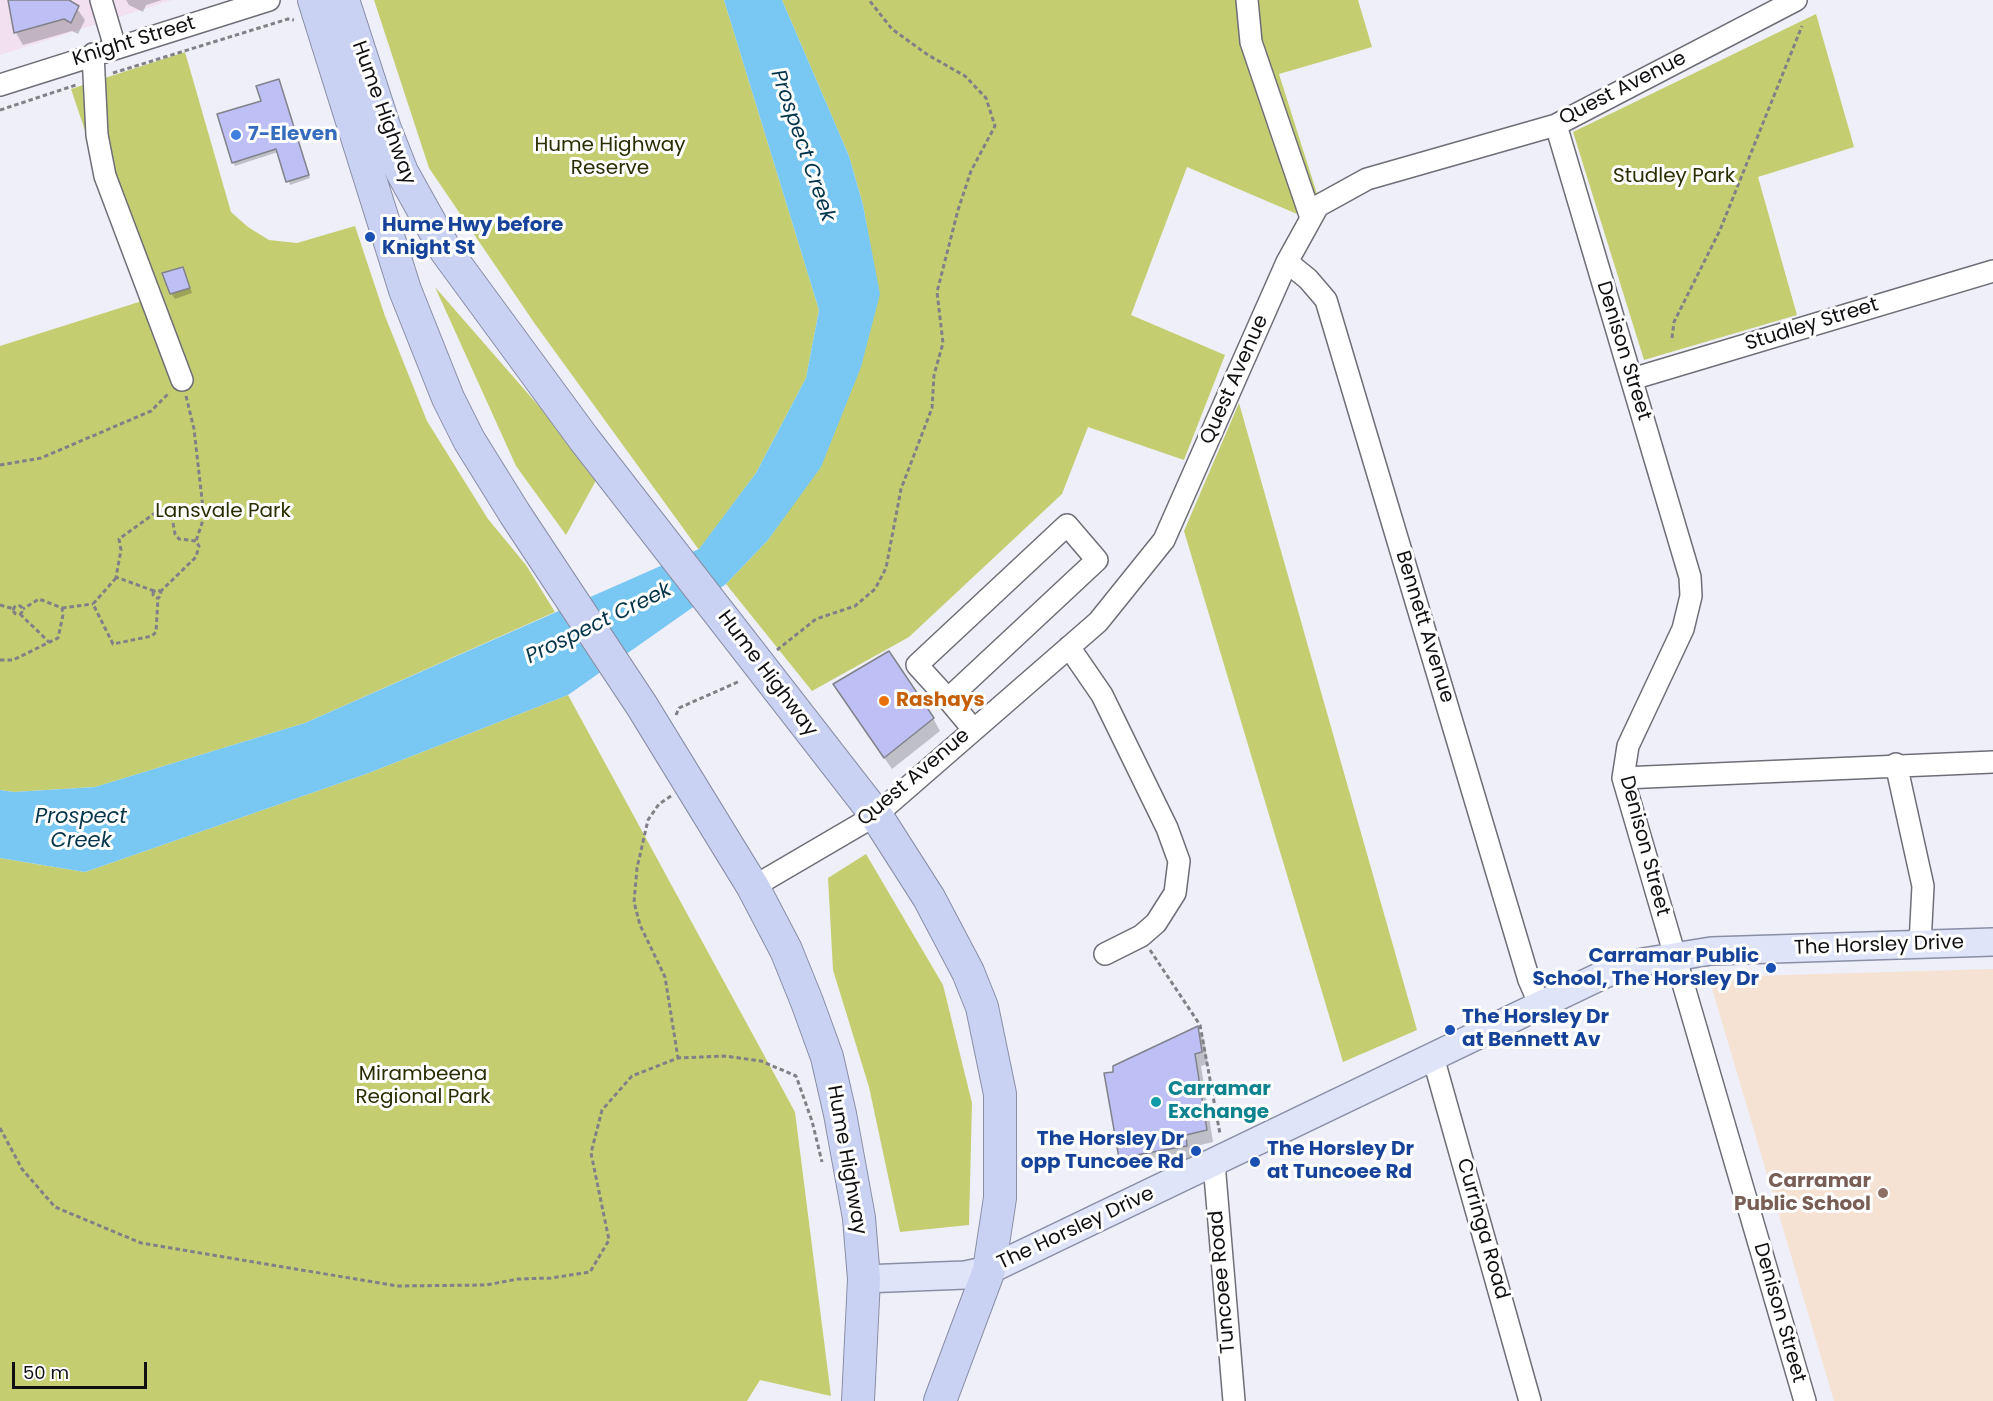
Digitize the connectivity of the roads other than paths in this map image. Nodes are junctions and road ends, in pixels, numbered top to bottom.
1 (101, 0) edge
2 (269, 0) edge
3 (343, 0) edge
4 (1247, 0) edge
5 (1796, 0) edge
6 (305, 10) edge
7 (115, 47) junction
8 (93, 54) junction
9 (0, 85) edge
10 (1556, 124) junction
11 (1311, 218) junction
12 (1287, 262) junction
13 (1993, 271) edge
14 (1632, 379) junction
15 (182, 380) road end
16 (1069, 647) junction
17 (948, 699) junction
18 (973, 729) junction
19 (1993, 762) edge
20 (1896, 764) junction
21 (1623, 777) junction
22 (876, 815) junction
23 (753, 887) junction
24 (1993, 942) edge
25 (1920, 944) junction
26 (1105, 954) dead end
27 (1674, 956) junction
28 (1540, 1005) junction
29 (1433, 1057) junction
30 (1214, 1163) junction
31 (989, 1270) junction
32 (864, 1279) junction
33 (858, 1401) edge
34 (940, 1401) edge
35 (1234, 1401) edge
36 (1530, 1401) edge
37 (1805, 1401) edge

1 - 7 street
2 - 7 street, Knight Street
3 - 22 highway, Hume Highway
4 - 11 street
5 - 10 street, Quest Avenue
6 - 23 highway, Hume Highway
7 - 8 street, Knight Street
8 - 9 street, Knight Street
8 - 15 street
10 - 11 street, Quest Avenue
10 - 14 street, Denison Street
11 - 12 street, Quest Avenue
12 - 16 street, Quest Avenue
12 - 28 street, Bennett Avenue
13 - 14 street, Studley Street
14 - 21 street, Denison Street
16 - 18 street, Quest Avenue
16 - 26 street
17 - 17 street
17 - 18 street
18 - 22 street, Quest Avenue
19 - 20 street
20 - 21 street
20 - 25 street
21 - 27 street, Denison Street
22 - 23 street, Quest Avenue
22 - 31 highway, Hume Highway
23 - 32 highway, Hume Highway
24 - 25 main road, The Horsley Drive
25 - 27 main road, The Horsley Drive
27 - 28 main road, The Horsley Drive
27 - 37 street, Denison Street
28 - 29 main road, The Horsley Drive
29 - 30 main road, The Horsley Drive
29 - 36 street, Curringa Road
30 - 31 main road, The Horsley Drive
30 - 35 street, Tuncoee Road
31 - 32 main road, The Horsley Drive
31 - 34 highway, Hume Highway
32 - 33 highway, Hume Highway

